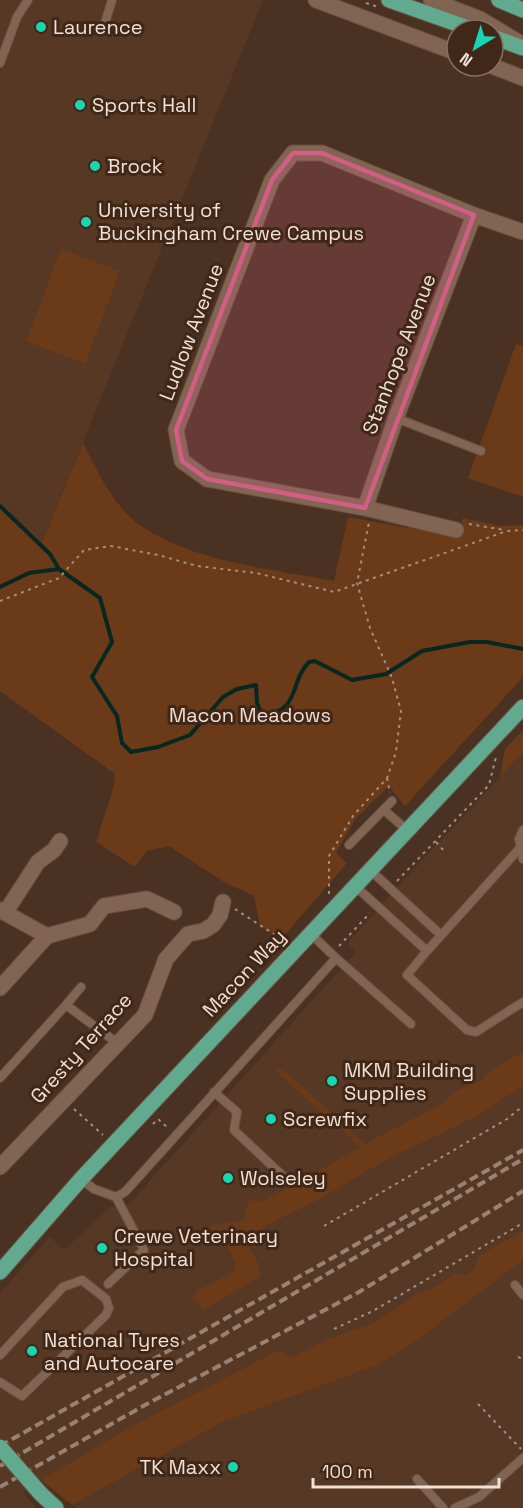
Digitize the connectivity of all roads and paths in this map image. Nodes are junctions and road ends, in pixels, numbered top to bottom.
1 (28, 0) edge
2 (112, 0) edge
3 (316, 0) edge
4 (388, 0) edge
5 (431, 0) edge
6 (499, 0) edge
7 (523, 10) edge
8 (445, 20) edge
9 (104, 26) dead end
10 (505, 41) edge
11 (523, 46) edge
12 (445, 48) edge
13 (0, 63) edge
14 (505, 71) edge
15 (523, 78) edge
16 (474, 215) junction
17 (523, 232) edge
18 (396, 418) junction
19 (481, 451) dead end
20 (365, 508) junction
21 (456, 530) joint
22 (523, 530) edge
23 (507, 531) junction
24 (357, 583) junction
25 (0, 601) edge
26 (523, 707) edge
27 (499, 750) dead end
28 (387, 778) junction
29 (392, 801) joint
30 (384, 810) junction
31 (407, 830) junction
32 (523, 830) edge
33 (435, 841) junction
34 (349, 844) dead end
35 (520, 849) junction
36 (60, 850) dead end
37 (446, 853) dead end
38 (523, 859) edge
39 (369, 869) junction
40 (354, 885) junction
41 (391, 889) junction
42 (329, 894) dead end
43 (223, 902) joint
44 (377, 905) junction
45 (2, 911) edge
46 (174, 912) dead end
47 (310, 933) junction
48 (441, 935) junction
49 (47, 936) junction
50 (286, 942) dead end
51 (428, 951) junction
52 (336, 957) junction
53 (81, 987) dead end
54 (0, 988) edge
55 (523, 1002) edge
56 (66, 1005) junction
57 (411, 1024) dead end
58 (116, 1042) junction
59 (0, 1078) edge
60 (214, 1092) junction
61 (63, 1099) junction
62 (523, 1106) edge
63 (153, 1124) dead end
64 (176, 1135) junction
65 (107, 1139) dead end
66 (0, 1167) edge
67 (284, 1177) dead end
68 (81, 1179) junction
69 (116, 1197) junction
70 (523, 1224) edge
71 (324, 1227) dead end
72 (0, 1272) edge
73 (108, 1284) dead end
74 (515, 1285) dead end
75 (523, 1296) edge
76 (334, 1329) dead end
77 (0, 1355) edge
78 (518, 1357) dead end
79 (523, 1359) edge
80 (0, 1382) edge
81 (478, 1404) dead end
82 (0, 1448) edge
83 (523, 1451) edge
84 (523, 1458) edge
85 (417, 1479) dead end
86 (56, 1508) edge
87 (443, 1508) edge
88 (455, 1508) edge

1 - 13 lane
2 - 9 lane
3 - 12 street
4 - 8 main road
5 - 11 street
6 - 7 main road
10 - 11 main road
14 - 15 street
16 - 17 street, Ludlow Avenue
16 - 18 street, Stanhope Avenue
16 - 20 street, Ludlow Avenue
18 - 19 lane
18 - 20 street, Stanhope Avenue
20 - 21 street, Ludlow Avenue
20 - 24 path
21 - 23 path
22 - 23 path
23 - 24 path
24 - 25 path
24 - 28 path
26 - 31 main road, Macon Way
27 - 33 path
28 - 29 path
28 - 42 path
29 - 30 lane
30 - 31 lane
30 - 34 lane
31 - 39 main road, Macon Way
32 - 35 lane
33 - 37 path
33 - 41 path
35 - 38 lane
35 - 48 lane
36 - 45 street
39 - 40 main road, Macon Way
39 - 41 lane
40 - 44 lane
40 - 47 main road, Macon Way
41 - 48 lane
43 - 50 path
43 - 58 street, Gresty Terrace
44 - 51 lane
44 - 52 path
45 - 49 street
46 - 49 street
47 - 52 lane
47 - 68 main road, Macon Way
48 - 51 lane
49 - 54 street
51 - 55 lane
52 - 57 lane
52 - 60 lane
53 - 56 lane
56 - 58 lane
56 - 59 lane
58 - 61 street, Gresty Terrace
60 - 64 lane
60 - 67 lane
61 - 65 path
61 - 66 street, Gresty Terrace
62 - 71 path
63 - 64 path
64 - 69 lane
68 - 69 lane
68 - 72 main road, Macon Way
69 - 73 lane
70 - 76 path
74 - 75 lane
77 - 80 lane
78 - 79 path
81 - 83 path
82 - 86 main road, bridge
84 - 88 lane
85 - 87 lane

